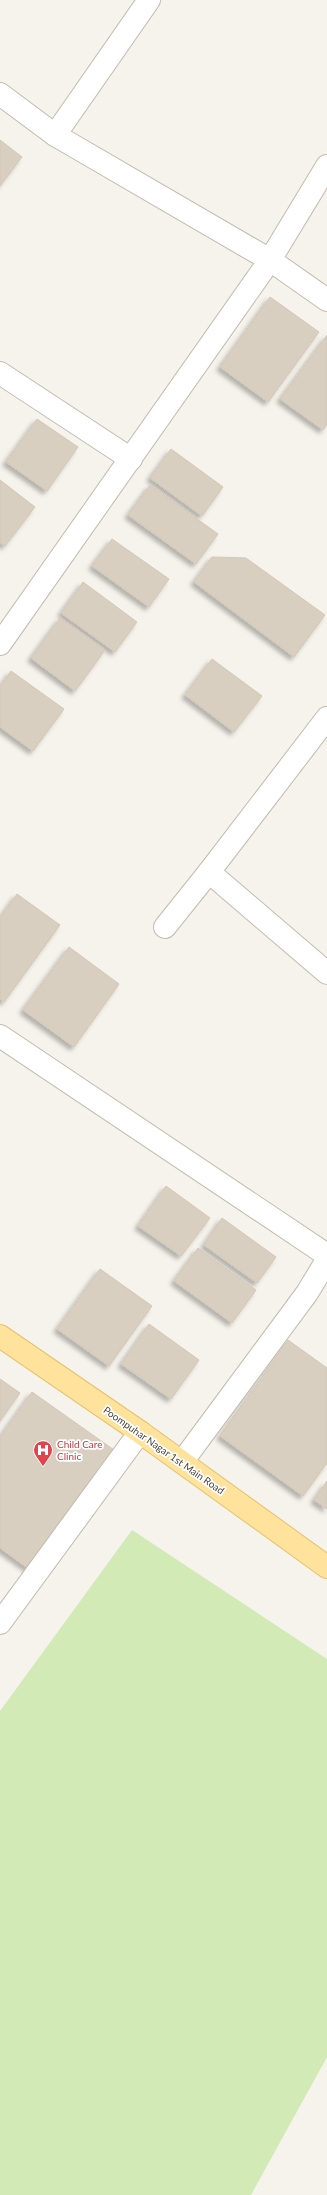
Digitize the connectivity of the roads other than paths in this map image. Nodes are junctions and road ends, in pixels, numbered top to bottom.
1 (149, 0) edge
2 (0, 94) edge
3 (55, 135) junction
4 (327, 166) edge
5 (270, 260) junction
6 (327, 300) edge
7 (0, 373) edge
8 (132, 459) junction
9 (0, 644) edge
10 (327, 718) edge
11 (209, 872) junction
12 (165, 927) dead end
13 (327, 973) edge
14 (0, 1036) edge
15 (327, 1255) edge
16 (327, 1260) edge
17 (0, 1336) edge
18 (140, 1432) junction
19 (182, 1462) junction
20 (327, 1567) edge
21 (0, 1623) edge

1 - 3 street
2 - 3 street
3 - 5 street
4 - 5 street
5 - 6 street
5 - 8 street
7 - 8 street
8 - 9 street
10 - 11 street
11 - 12 street
11 - 13 street
14 - 15 street
16 - 19 street
17 - 18 main road, Poompuhar Nagar 1st Main Road
18 - 19 main road, Poompuhar Nagar 1st Main Road
18 - 21 street
19 - 20 main road, Poompuhar Nagar 1st Main Road

